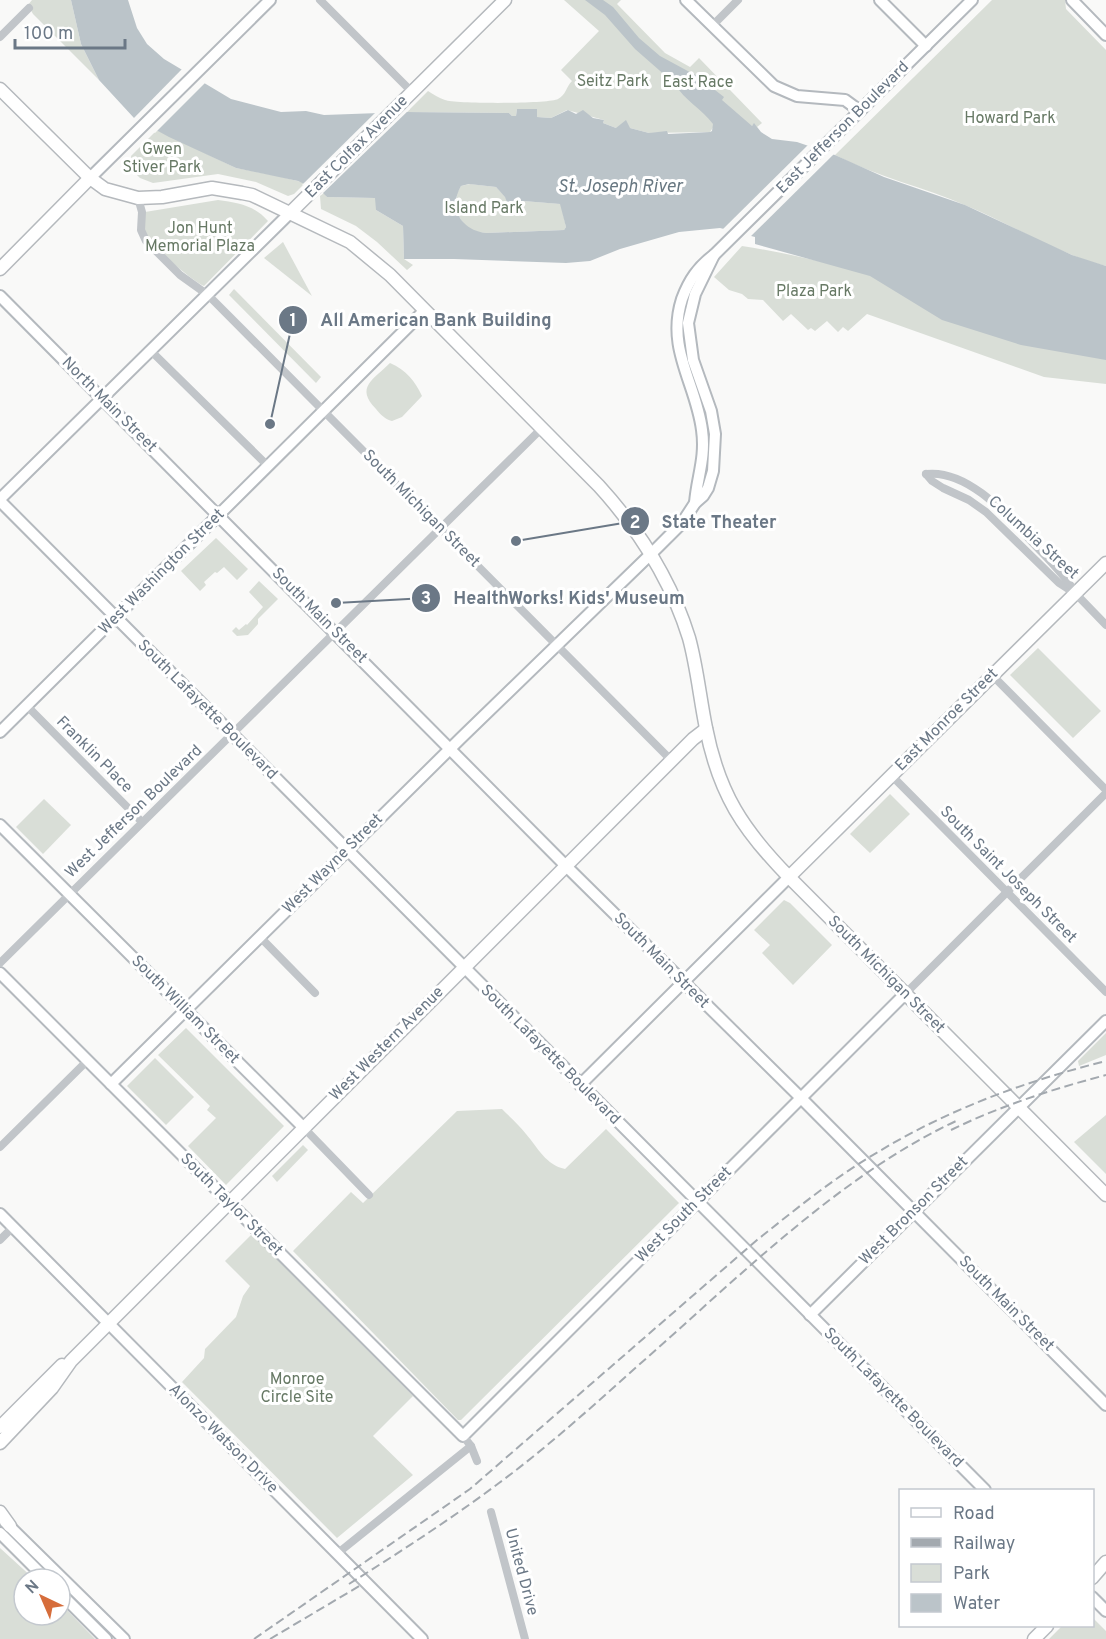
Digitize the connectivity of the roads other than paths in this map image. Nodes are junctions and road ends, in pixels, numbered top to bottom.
1 (270, 0) edge
2 (320, 0) edge
3 (506, 0) edge
4 (686, 0) edge
5 (738, 0) edge
6 (880, 0) edge
7 (972, 0) edge
8 (1072, 0) edge
9 (29, 8) dead end
10 (712, 26) junction
11 (1106, 35) edge
12 (0, 37) edge
13 (926, 46) junction
14 (0, 88) edge
15 (408, 96) junction
16 (860, 111) junction
17 (90, 178) junction
18 (138, 198) junction
19 (290, 213) junction
20 (0, 269) edge
21 (208, 295) junction
22 (0, 296) edge
23 (424, 311) junction
24 (151, 351) junction
25 (103, 399) junction
26 (323, 411) junction
27 (541, 429) junction
28 (268, 466) junction
29 (0, 500) edge
30 (219, 515) junction
31 (440, 528) junction
32 (652, 554) junction
33 (1106, 563) edge
34 (1076, 594) junction
35 (115, 618) junction
36 (1106, 625) edge
37 (336, 633) junction
38 (556, 645) junction
39 (993, 676) junction
40 (27, 706) junction
41 (706, 729) junction
42 (0, 732) edge
43 (231, 735) junction
44 (450, 748) junction
45 (672, 761) junction
46 (892, 776) junction
47 (1106, 791) edge
48 (142, 822) junction
49 (0, 825) edge
50 (346, 851) junction
51 (567, 867) junction
52 (789, 878) junction
53 (1007, 892) junction
54 (69, 894) junction
55 (260, 938) junction
56 (0, 963) edge
57 (464, 968) junction
58 (0, 973) edge
59 (683, 982) junction
60 (1106, 992) edge
61 (315, 993) dead end
62 (905, 994) junction
63 (186, 1011) junction
64 (1106, 1021) edge
65 (87, 1061) junction
66 (111, 1084) junction
67 (580, 1085) junction
68 (800, 1097) junction
69 (1019, 1107) junction
70 (303, 1127) junction
71 (0, 1148) edge
72 (369, 1195) dead end
73 (1106, 1195) edge
74 (229, 1202) junction
75 (697, 1202) junction
76 (914, 1211) junction
77 (0, 1214) edge
78 (13, 1227) junction
79 (0, 1240) edge
80 (810, 1315) junction
81 (108, 1323) junction
82 (1106, 1405) edge
83 (2, 1433) edge
84 (463, 1436) junction
85 (471, 1446) junction
86 (477, 1461) dead end
87 (983, 1489) edge
88 (0, 1512) edge
89 (491, 1512) dead end
90 (3, 1526) edge
91 (338, 1553) junction
92 (1106, 1562) edge
93 (36, 1567) edge
94 (1094, 1576) edge
95 (1094, 1599) edge
96 (72, 1605) edge
97 (1106, 1611) edge
98 (1046, 1627) edge
99 (106, 1639) edge
100 (124, 1639) edge
101 (422, 1639) edge
102 (525, 1639) edge
103 (1034, 1639) edge

1 - 17 street
2 - 15 street
3 - 15 main road, East Colfax Avenue
4 - 10 street
5 - 10 street
6 - 13 street
7 - 13 street, East Jefferson Boulevard
8 - 11 street
9 - 12 street
10 - 16 street
13 - 16 street, East Jefferson Boulevard
14 - 17 main road, South Michigan Street
15 - 19 main road, East Colfax Avenue
16 - 32 street, East Jefferson Boulevard
17 - 18 main road, South Michigan Street
17 - 20 main road
18 - 19 main road, South Michigan Street
18 - 21 street, South Michigan Street
19 - 21 street, East Colfax Avenue
19 - 23 main road, South Michigan Street
21 - 24 street, East Colfax Avenue
21 - 26 street, South Michigan Street
22 - 25 street, North Main Street
23 - 26 street, West Washington Street
23 - 27 main road, South Michigan Street
24 - 25 street, East Colfax Avenue
24 - 28 street
25 - 29 street, East Colfax Avenue
25 - 30 street, North Main Street
26 - 28 street, West Washington Street
26 - 31 street, South Michigan Street
27 - 31 street
27 - 32 main road, South Michigan Street
28 - 30 street, West Washington Street
29 - 35 street, South Lafayette Boulevard
30 - 35 street, West Washington Street
30 - 37 street, South Main Street
31 - 37 street, West Jefferson Boulevard
31 - 38 street, South Michigan Street
32 - 38 street, East Jefferson Boulevard
32 - 41 main road, South Michigan Street
33 - 34 main road, East Monroe Street
34 - 34 street, Columbia Street
34 - 36 street, Columbia Street
34 - 39 main road, East Monroe Street
35 - 40 street, West Washington Street
35 - 43 street, South Lafayette Boulevard
37 - 43 street, West Jefferson Boulevard
37 - 44 street, South Main Street
38 - 44 street, West Wayne Street
38 - 45 street, South Michigan Street
39 - 46 main road, East Monroe Street
39 - 47 street
40 - 42 street, West Washington Street
40 - 48 street, Franklin Place
41 - 45 main road, West Western Avenue
41 - 52 main road, South Michigan Street
43 - 48 street, West Jefferson Boulevard
43 - 50 street, South Lafayette Boulevard
44 - 50 street, West Wayne Street
44 - 51 street, South Main Street
45 - 51 main road, West Western Avenue
46 - 52 main road, East Monroe Street
46 - 53 street, South Saint Joseph Street
47 - 53 street
48 - 54 street, West Jefferson Boulevard
49 - 54 street, South William Street
50 - 55 street, West Wayne Street
50 - 57 street, South Lafayette Boulevard
51 - 57 main road, West Western Avenue
51 - 59 street, South Main Street
52 - 59 street
52 - 62 main road, South Michigan Street
53 - 60 street, South Saint Joseph Street
53 - 62 street
54 - 56 street, West Jefferson Boulevard
54 - 63 street, South William Street
55 - 61 street
55 - 63 street, West Wayne Street
57 - 67 street, South Lafayette Boulevard
57 - 70 main road, West Western Avenue
58 - 65 street, South Taylor Street
59 - 67 street
59 - 68 street, South Main Street
62 - 68 street, West South Street
62 - 69 main road, South Michigan Street
63 - 66 street, West Wayne Street
63 - 70 street, South William Street
64 - 69 street, West Bronson Street
65 - 66 street, South Taylor Street
65 - 71 street
66 - 74 street, South Taylor Street
67 - 75 street, South Lafayette Boulevard
68 - 75 street, West South Street
68 - 76 street, South Main Street
69 - 73 main road, South Michigan Street
69 - 76 street, West Bronson Street
70 - 72 street, South William Street
70 - 74 main road, West Western Avenue
74 - 81 main road, West Western Avenue
74 - 84 street, South Taylor Street
75 - 80 street, South Lafayette Boulevard
75 - 84 street, West South Street
76 - 80 street, West Bronson Street
76 - 82 street, South Main Street
77 - 78 street, Alonzo Watson Drive
78 - 79 street
78 - 81 street, Alonzo Watson Drive
80 - 87 street, South Lafayette Boulevard
81 - 83 main road, West Western Avenue
81 - 91 street, Alonzo Watson Drive
84 - 85 street
85 - 86 street
85 - 91 street
88 - 90 main road
89 - 102 street, United Drive
90 - 93 street
90 - 100 street
91 - 101 street, Alonzo Watson Drive
92 - 94 main road
95 - 97 street
96 - 99 street
98 - 103 main road

